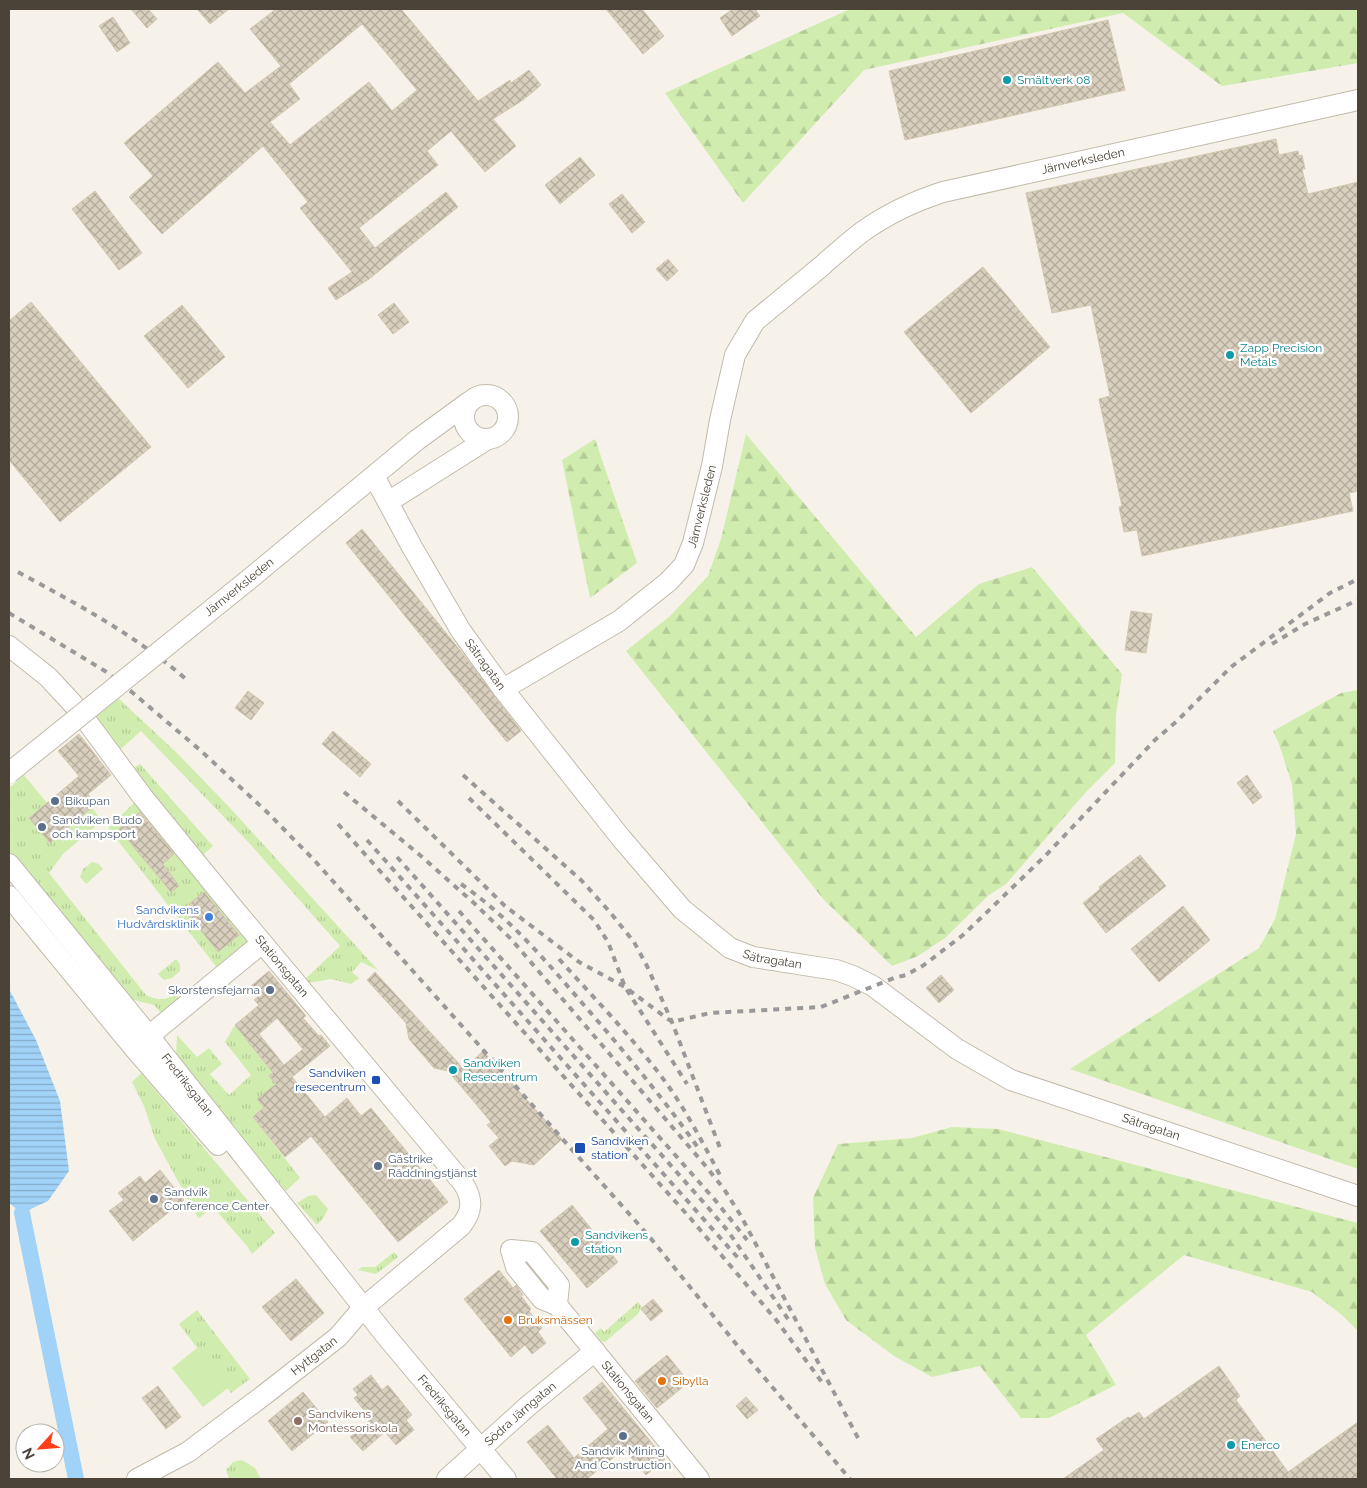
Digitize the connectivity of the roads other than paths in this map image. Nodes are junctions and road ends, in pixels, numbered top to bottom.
1 (1358, 100) edge
2 (469, 402) junction
3 (486, 440) junction
4 (374, 476) junction
5 (388, 502) junction
6 (9, 646) edge
7 (503, 689) junction
8 (73, 704) dead end
9 (88, 723) dead end
10 (9, 773) edge
11 (9, 864) edge
12 (9, 896) edge
13 (261, 944) junction
14 (141, 1042) junction
15 (1358, 1196) edge
16 (470, 1210) joint
17 (557, 1305) dead end
18 (363, 1308) junction
19 (595, 1351) junction
20 (481, 1449) junction
21 (137, 1479) edge
22 (448, 1479) edge
23 (506, 1479) edge
24 (699, 1479) edge

1 - 7 street, Järnverksleden
2 - 3 street
2 - 3 street, Järnverksleden
2 - 4 street, Järnverksleden
3 - 5 street, Järnverksleden
4 - 5 street, Sätragatan
4 - 10 street, Järnverksleden, bridge
5 - 7 street, Sätragatan
6 - 8 street
7 - 15 street, Sätragatan
9 - 13 street, Stationsgatan
11 - 14 street, Fredriksgatan
12 - 14 street, Fredriksgatan
13 - 14 street
13 - 16 street, Stationsgatan
14 - 18 street, Fredriksgatan
16 - 18 street, Hyttgatan
17 - 19 street, Stationsgatan
18 - 20 street, Fredriksgatan
18 - 21 street, Hyttgatan
19 - 20 street, Södra Järngatan
19 - 24 street, Stationsgatan
20 - 22 street, Södra Järngatan
20 - 23 street, Fredriksgatan

